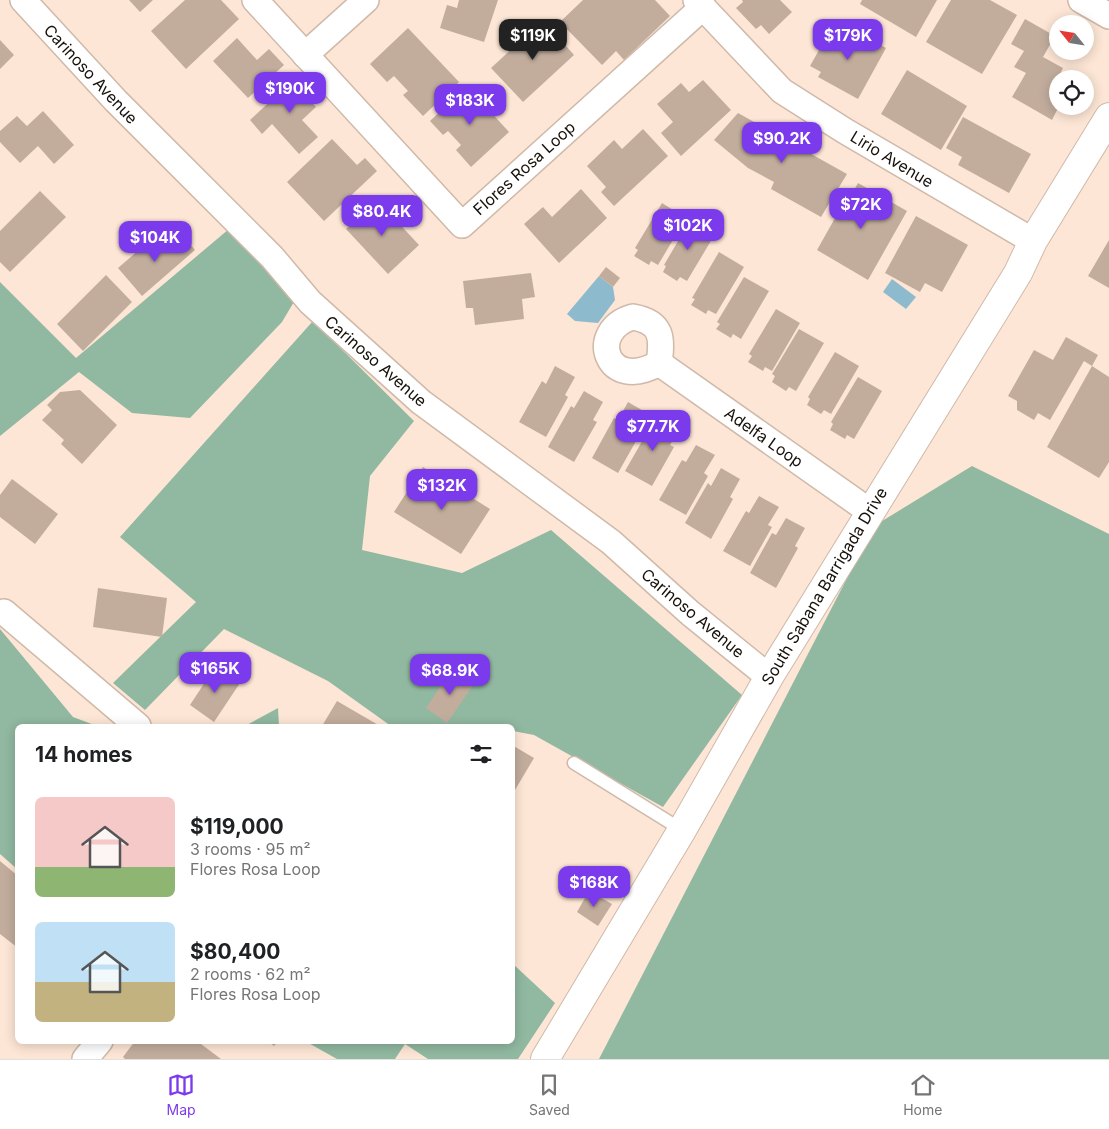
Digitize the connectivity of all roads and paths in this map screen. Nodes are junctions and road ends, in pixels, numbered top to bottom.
1 (24, 0) edge
2 (255, 0) edge
3 (366, 0) edge
4 (1081, 0) edge
5 (699, 4) edge
6 (1109, 16) edge
7 (305, 55) junction
8 (1109, 117) edge
9 (1033, 241) junction
10 (660, 363) dead end
11 (869, 511) junction
12 (4, 612) dead end
13 (769, 677) junction
14 (136, 724) edge
15 (574, 764) dead end
16 (682, 830) junction
17 (98, 1044) edge
18 (85, 1059) edge
19 (546, 1059) edge

1 - 13 street, Carinoso Avenue
2 - 7 street, Flores Rosa Loop
3 - 7 street
4 - 6 street
5 - 7 street, Flores Rosa Loop
5 - 9 street, Lirio Avenue
8 - 9 main road, South Sabana Barrigada Drive
9 - 11 main road, South Sabana Barrigada Drive
10 - 11 street, Adelfa Loop
11 - 13 main road, South Sabana Barrigada Drive
12 - 14 street
13 - 16 main road, South Sabana Barrigada Drive
15 - 16 lane
16 - 19 main road, South Sabana Barrigada Drive
17 - 18 street

